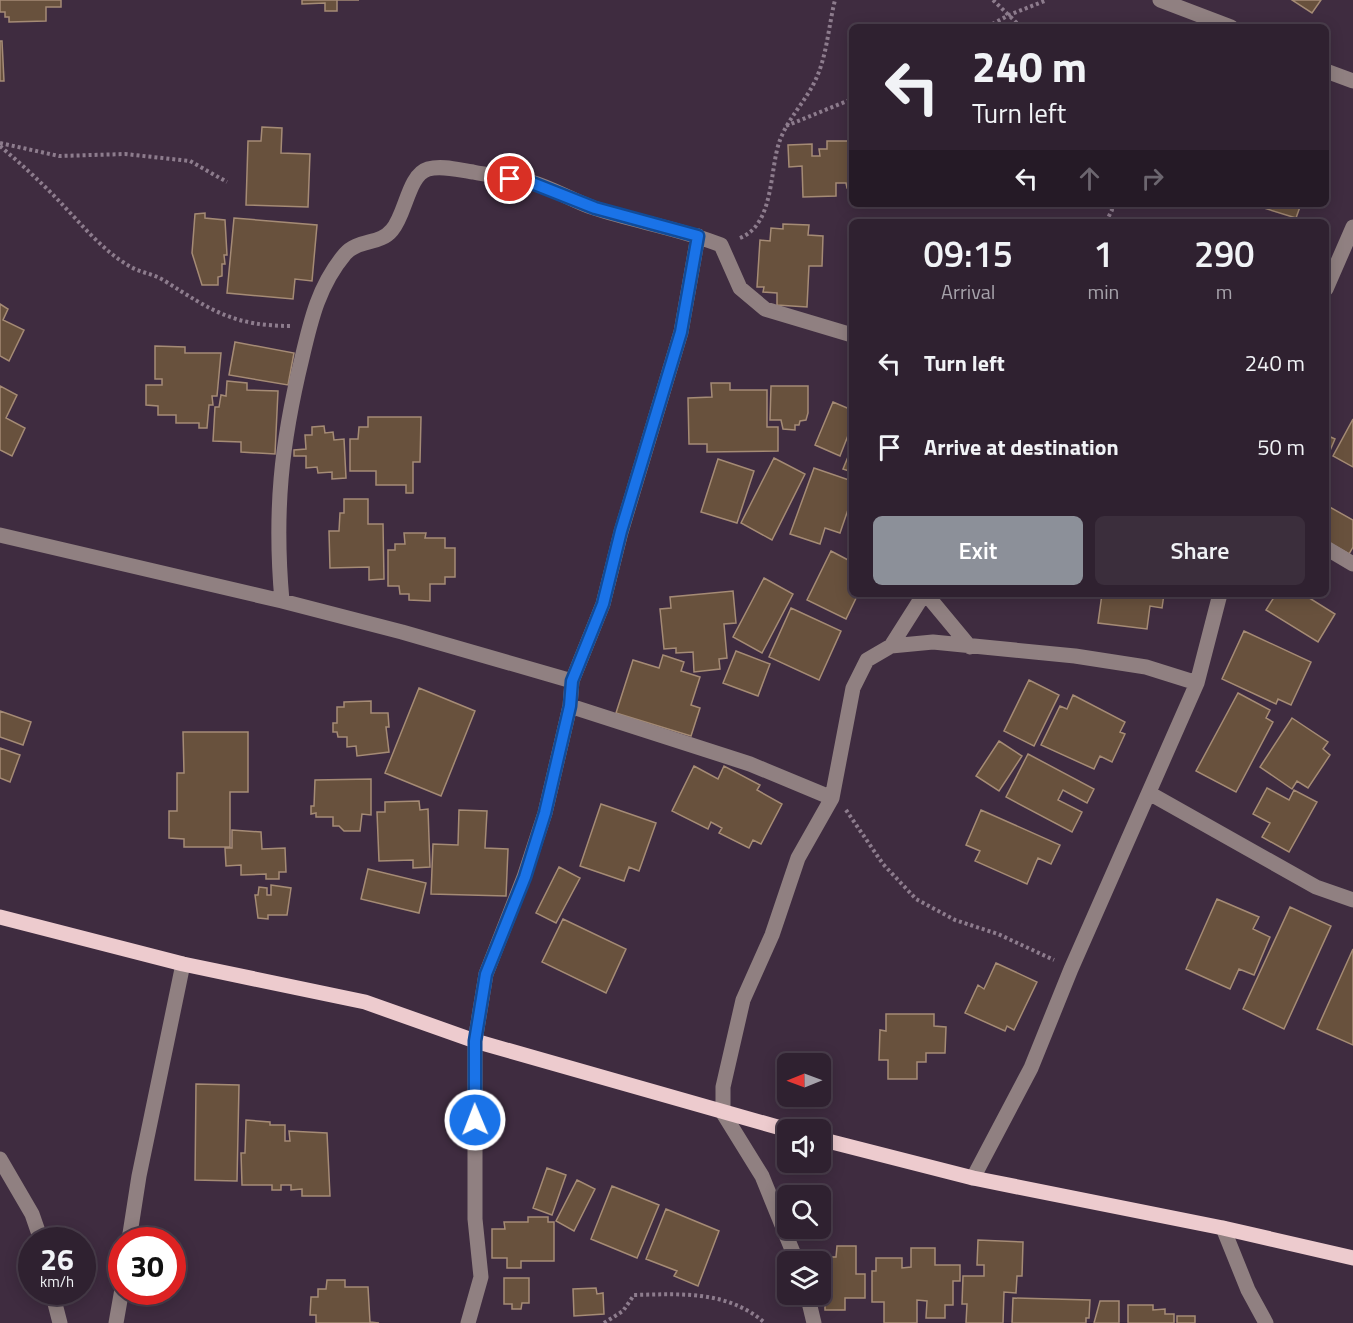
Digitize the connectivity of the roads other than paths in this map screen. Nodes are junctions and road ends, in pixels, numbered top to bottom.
1 (1160, 0) edge
2 (1223, 24) edge
3 (1329, 72) edge
4 (1353, 81) edge
5 (1353, 227) edge
6 (698, 236) junction
7 (1329, 282) edge
8 (849, 334) edge
9 (0, 535) edge
10 (1329, 550) edge
11 (1353, 564) edge
12 (923, 597) edge
13 (928, 597) edge
14 (1219, 597) edge
15 (282, 601) junction
16 (891, 646) junction
17 (970, 646) junction
18 (572, 681) junction
19 (1197, 682) junction
20 (570, 706) junction
21 (1149, 793) junction
22 (832, 798) junction
23 (1353, 900) edge
24 (0, 917) edge
25 (183, 964) junction
26 (475, 1041) junction
27 (723, 1113) junction
28 (777, 1127) edge
29 (831, 1141) edge
30 (0, 1159) edge
31 (974, 1178) junction
32 (36, 1227) edge
33 (131, 1227) edge
34 (1223, 1228) junction
35 (793, 1251) edge
36 (1353, 1258) edge
37 (55, 1305) edge
38 (119, 1305) edge
39 (810, 1305) edge
40 (60, 1323) edge
41 (116, 1323) edge
42 (468, 1323) edge
43 (814, 1323) edge
44 (1266, 1323) edge

1 - 2 street
3 - 4 street
5 - 7 street
6 - 8 street
6 - 15 street
6 - 18 street
9 - 15 street
10 - 11 street
12 - 16 street
13 - 17 street
14 - 19 street
15 - 18 street
16 - 17 street
16 - 22 street
17 - 19 street
18 - 20 street
19 - 21 street
20 - 22 street
20 - 26 street
21 - 23 street
21 - 31 street
22 - 27 street
24 - 25 main road
25 - 26 main road
25 - 33 street
26 - 27 main road
26 - 42 street
27 - 28 main road
27 - 35 street
29 - 31 main road
30 - 32 street
31 - 34 main road
34 - 36 main road
34 - 44 street
37 - 40 street
38 - 41 street
39 - 43 street

